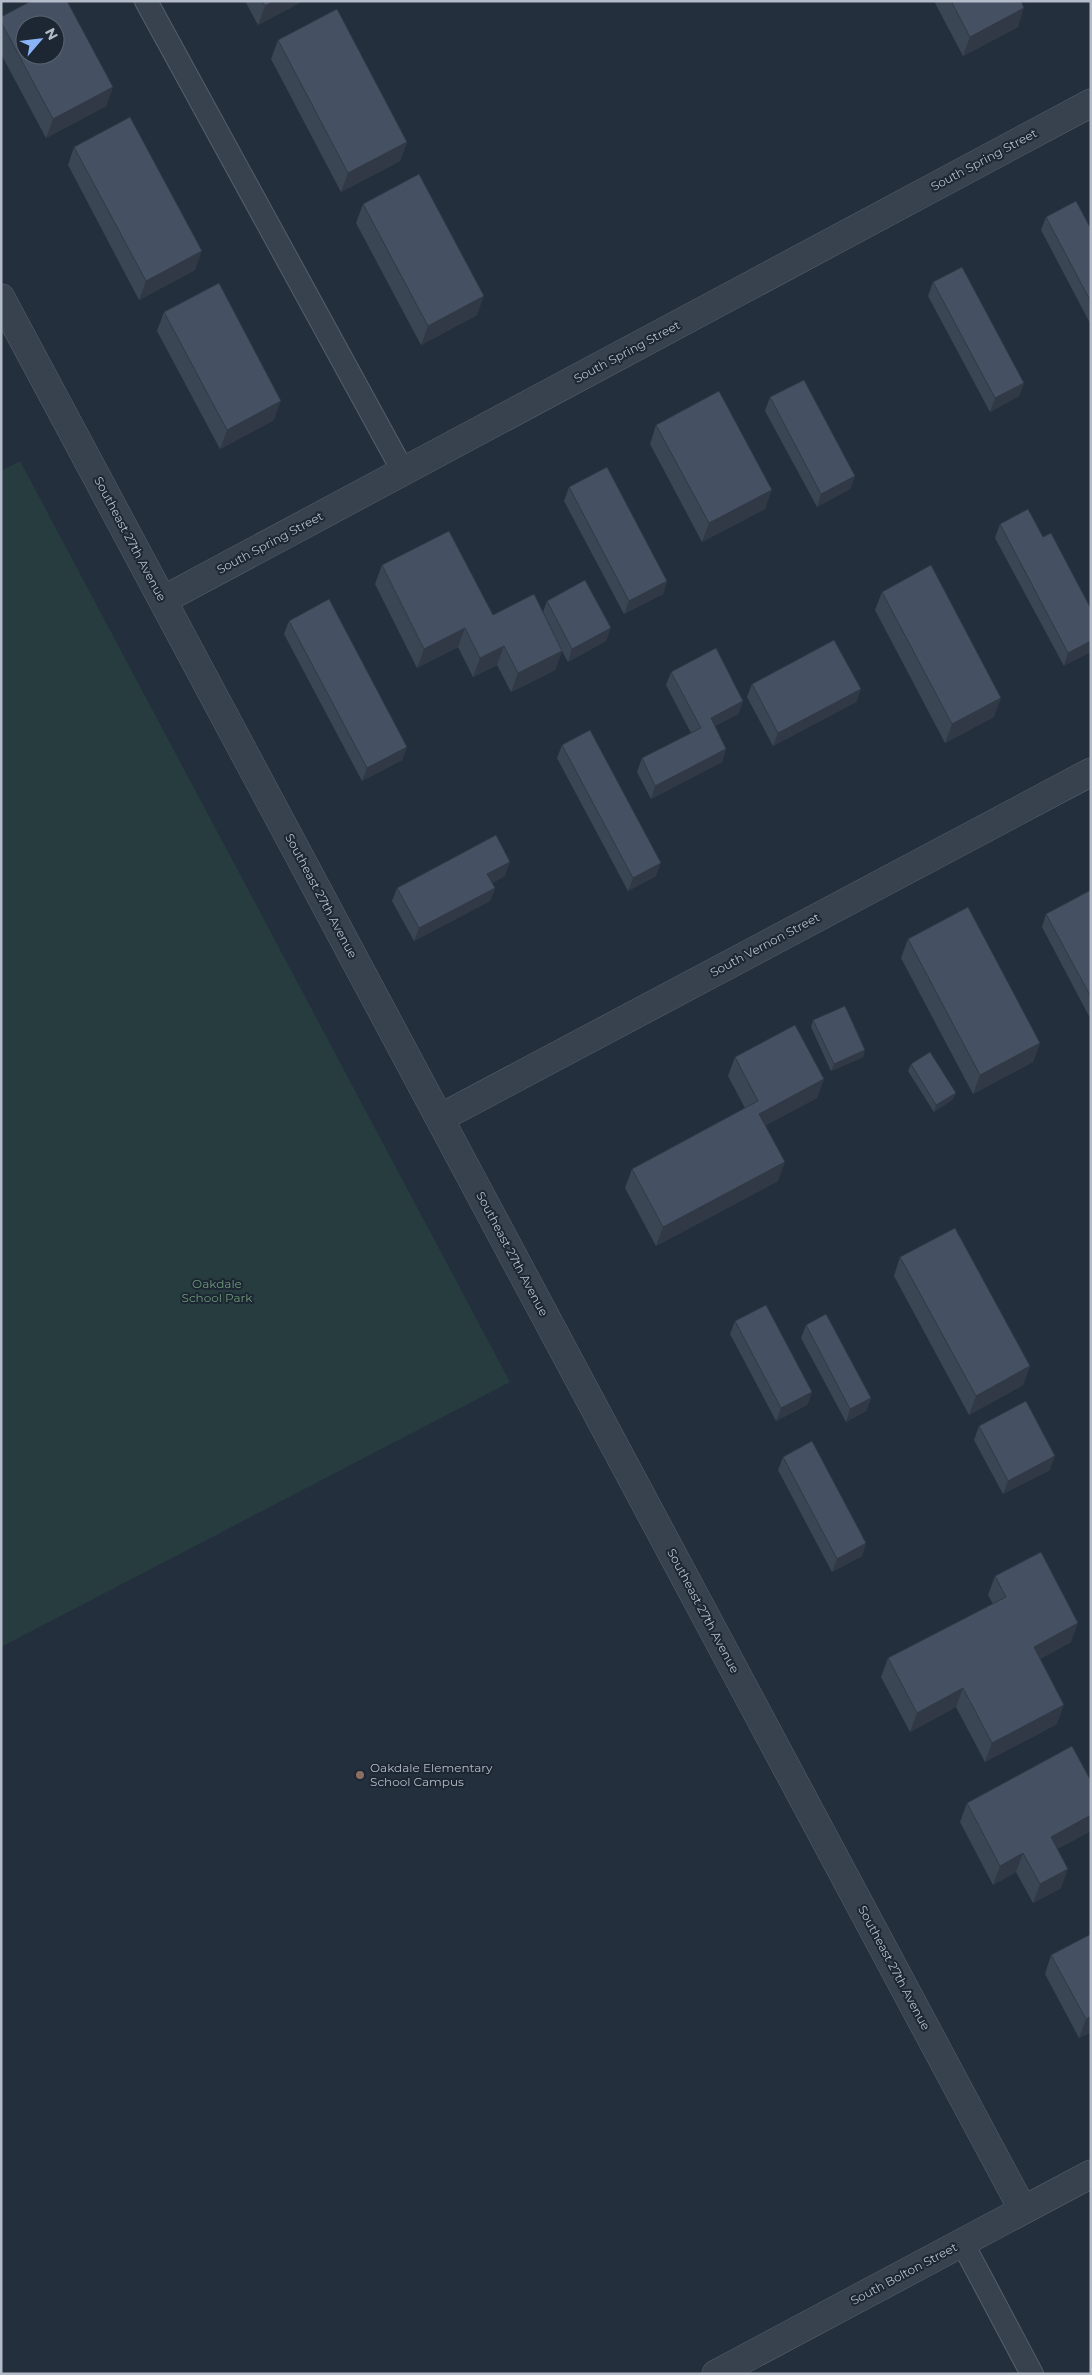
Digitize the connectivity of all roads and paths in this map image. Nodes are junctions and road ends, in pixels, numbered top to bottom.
1 (146, 1) edge
2 (1091, 103) edge
3 (1, 298) edge
4 (403, 471) junction
5 (163, 600) junction
6 (1091, 772) edge
7 (440, 1118) junction
8 (1091, 2174) edge
9 (1023, 2210) junction
10 (962, 2242) junction
11 (716, 2374) edge
12 (1032, 2374) edge

1 - 4 lane
2 - 4 street, South Spring Street
3 - 5 street, Southeast 27th Avenue
4 - 5 street, South Spring Street
5 - 7 street, Southeast 27th Avenue
6 - 7 street, South Vernon Street
7 - 9 street, Southeast 27th Avenue
8 - 9 street, South Bolton Street
9 - 10 street, South Bolton Street
10 - 11 street, South Bolton Street
10 - 12 lane

